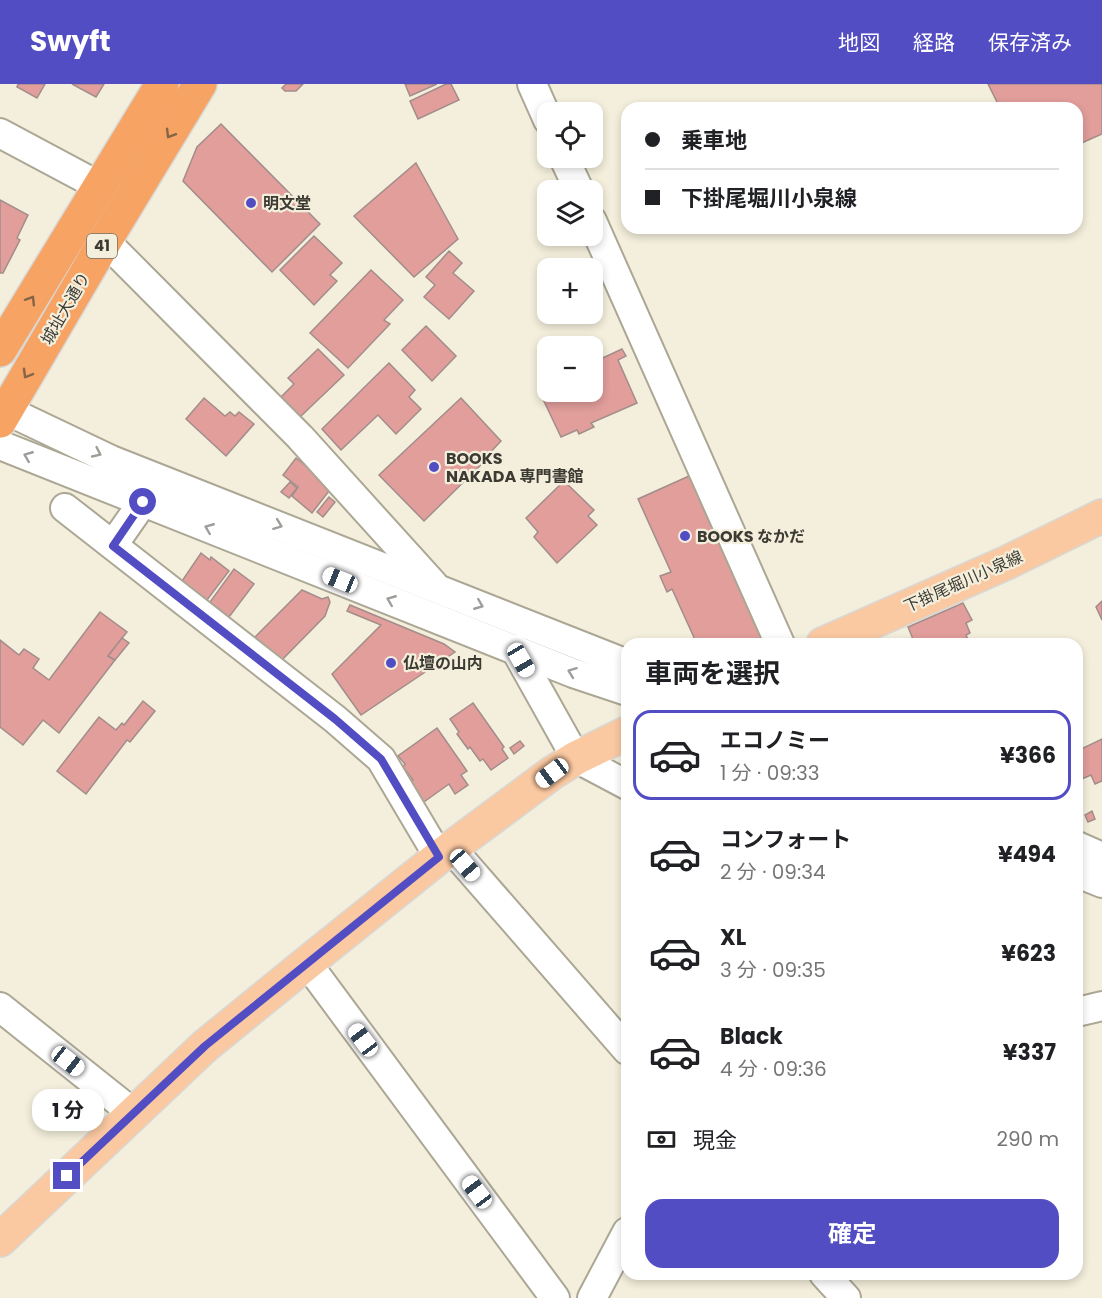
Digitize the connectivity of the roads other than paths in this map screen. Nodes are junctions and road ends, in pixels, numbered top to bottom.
1 (162, 84) edge
2 (200, 84) edge
3 (532, 84) edge
4 (540, 102) edge
5 (0, 133) edge
6 (101, 187) junction
7 (105, 241) junction
8 (603, 246) edge
9 (0, 350) edge
10 (2, 412) edge
11 (0, 445) edge
12 (143, 502) junction
13 (65, 508) dead end
14 (1102, 516) edge
15 (113, 546) junction
16 (436, 588) junction
17 (777, 638) edge
18 (836, 638) edge
19 (515, 649) junction
20 (621, 662) edge
21 (621, 689) edge
22 (621, 735) edge
23 (576, 758) junction
24 (621, 783) edge
25 (1083, 849) edge
26 (445, 852) junction
27 (1102, 857) edge
28 (1083, 875) edge
29 (1102, 883) edge
30 (307, 963) junction
31 (1102, 1006) edge
32 (0, 1008) edge
33 (1083, 1011) edge
34 (621, 1043) edge
35 (133, 1113) junction
36 (0, 1240) edge
37 (621, 1243) edge
38 (830, 1280) edge
39 (555, 1298) edge
40 (592, 1298) edge
41 (846, 1298) edge

1 - 6 highway, 城址大通り / 41
2 -> 7 highway, 城址大通り / 41
3 - 4 street
5 - 6 street
9 -> 6 highway, 城址大通り / 41
7 -> 10 highway, 城址大通り / 41
7 - 16 street
8 - 17 street
10 -> 16 street
12 -> 11 street
12 - 15 street
19 -> 12 street
13 - 15 street
14 - 18 main road, 下掛尾堀川小泉線
15 - 26 street
16 -> 20 street
21 -> 19 street
19 - 23 street
22 - 23 main road
23 - 24 street
23 - 26 main road
25 - 27 street
26 - 30 main road
26 - 34 street
28 - 29 street
30 - 35 main road
30 - 39 street
31 - 33 street
32 - 35 street
35 - 36 main road
37 - 40 street
38 - 41 street

